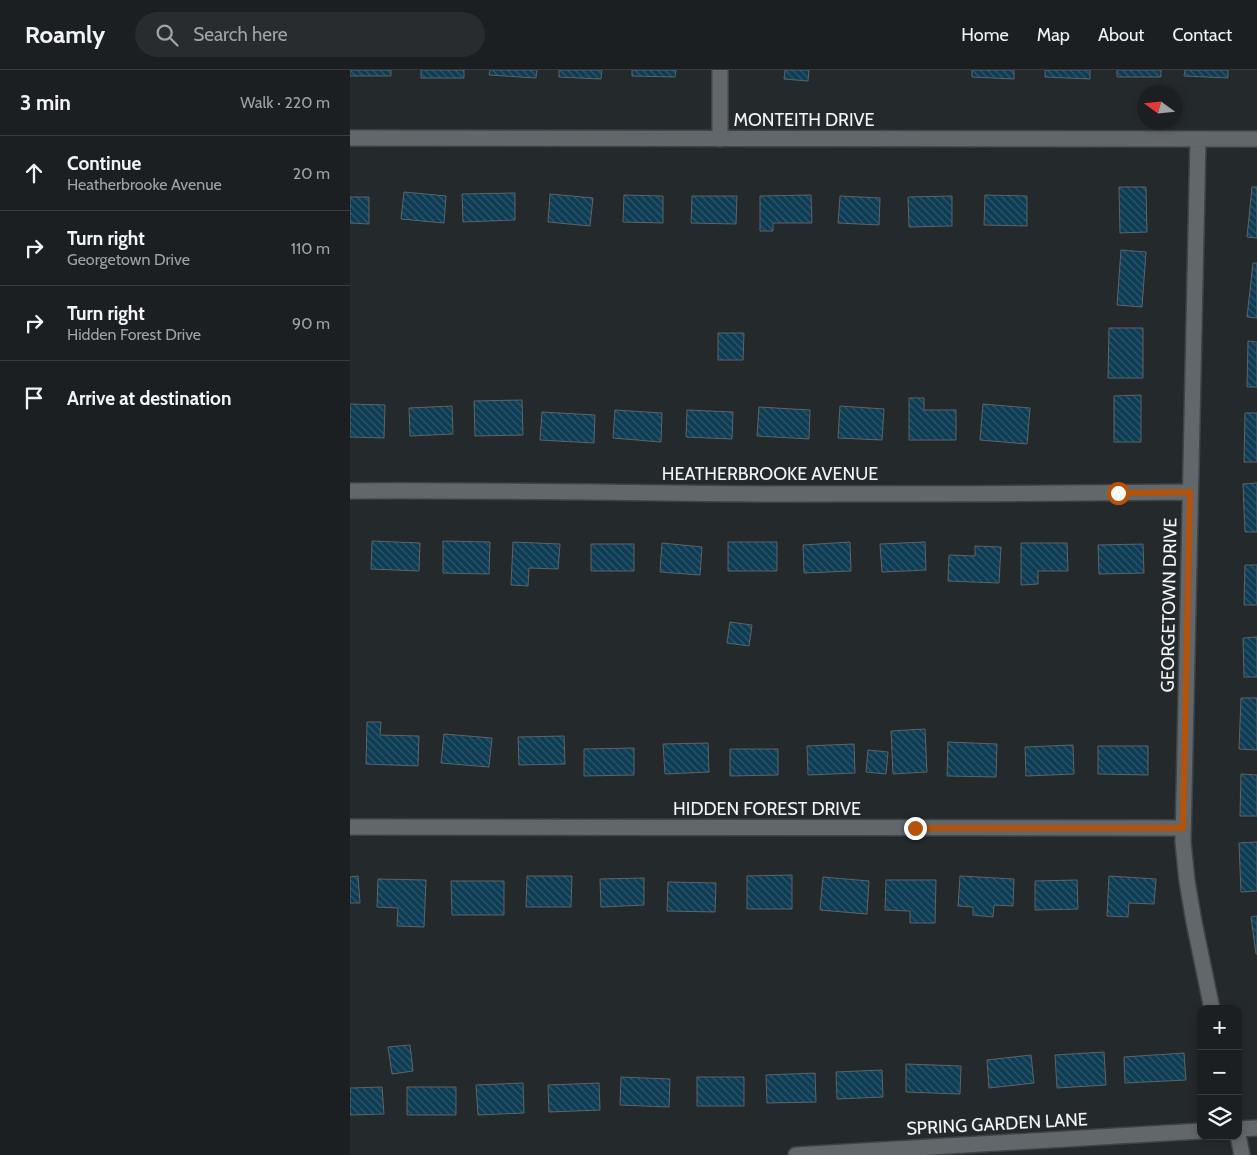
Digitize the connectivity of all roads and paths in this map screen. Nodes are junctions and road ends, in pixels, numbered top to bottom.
1 (720, 70) edge
2 (350, 138) edge
3 (720, 139) junction
4 (1198, 139) junction
5 (1257, 140) edge
6 (350, 491) edge
7 (1190, 492) junction
8 (350, 827) edge
9 (1183, 828) junction
10 (1211, 1005) edge
11 (1257, 1128) edge
12 (1242, 1129) edge
13 (1197, 1131) edge
14 (1239, 1140) edge
15 (796, 1155) edge
16 (1242, 1155) edge

1 - 3 street
2 - 3 street, MONTEITH DRIVE
3 - 4 street, MONTEITH DRIVE
4 - 5 street, MONTEITH DRIVE
4 - 7 street, GEORGETOWN DRIVE
6 - 7 street, HEATHERBROOKE AVENUE
7 - 9 street, GEORGETOWN DRIVE
8 - 9 street, HIDDEN FOREST DRIVE
9 - 10 street, GEORGETOWN DRIVE
11 - 12 street
13 - 15 street, SPRING GARDEN LANE
14 - 16 street

